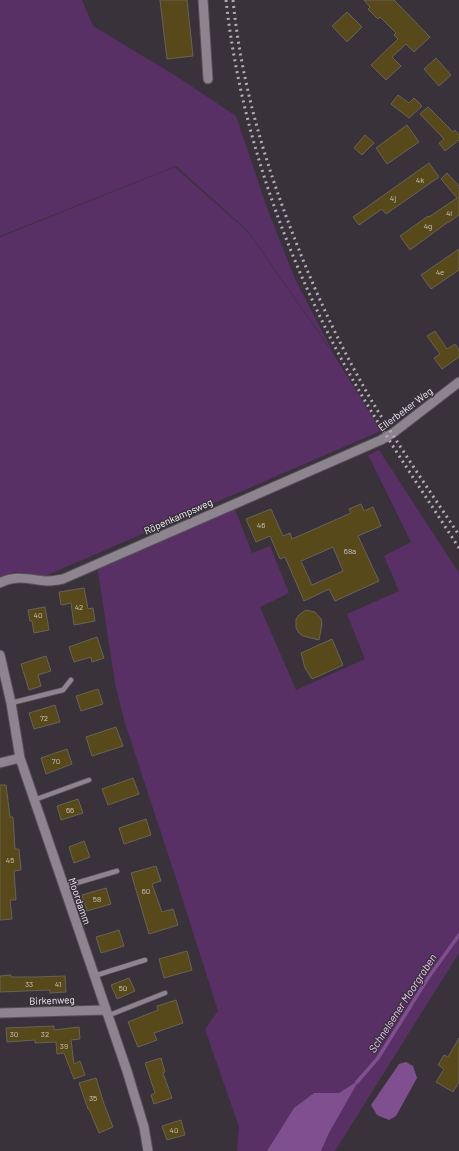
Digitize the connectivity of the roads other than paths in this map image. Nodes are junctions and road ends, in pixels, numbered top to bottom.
1 (202, 0) edge
2 (208, 79) dead end
3 (459, 382) edge
4 (362, 448) joint
5 (0, 583) edge
6 (0, 655) edge
7 (71, 680) dead end
8 (11, 703) junction
9 (20, 758) junction
10 (0, 763) edge
11 (89, 780) dead end
12 (34, 800) junction
13 (117, 871) dead end
14 (64, 887) junction
15 (145, 960) dead end
16 (94, 976) junction
17 (165, 993) dead end
18 (0, 1013) edge
19 (106, 1013) junction
20 (148, 1151) edge

1 - 2 street
3 - 4 street, Ellerbeker Weg
4 - 5 street, Röpenkampsweg
6 - 8 street, Moordamm
7 - 8 lane
8 - 9 street, Moordamm
9 - 10 street
9 - 12 street, Moordamm
11 - 12 lane
12 - 14 street, Moordamm
13 - 14 lane
14 - 16 street, Moordamm
15 - 16 lane
16 - 19 street, Moordamm
17 - 19 lane
18 - 19 street, Birkenweg
19 - 20 street, Moordamm

